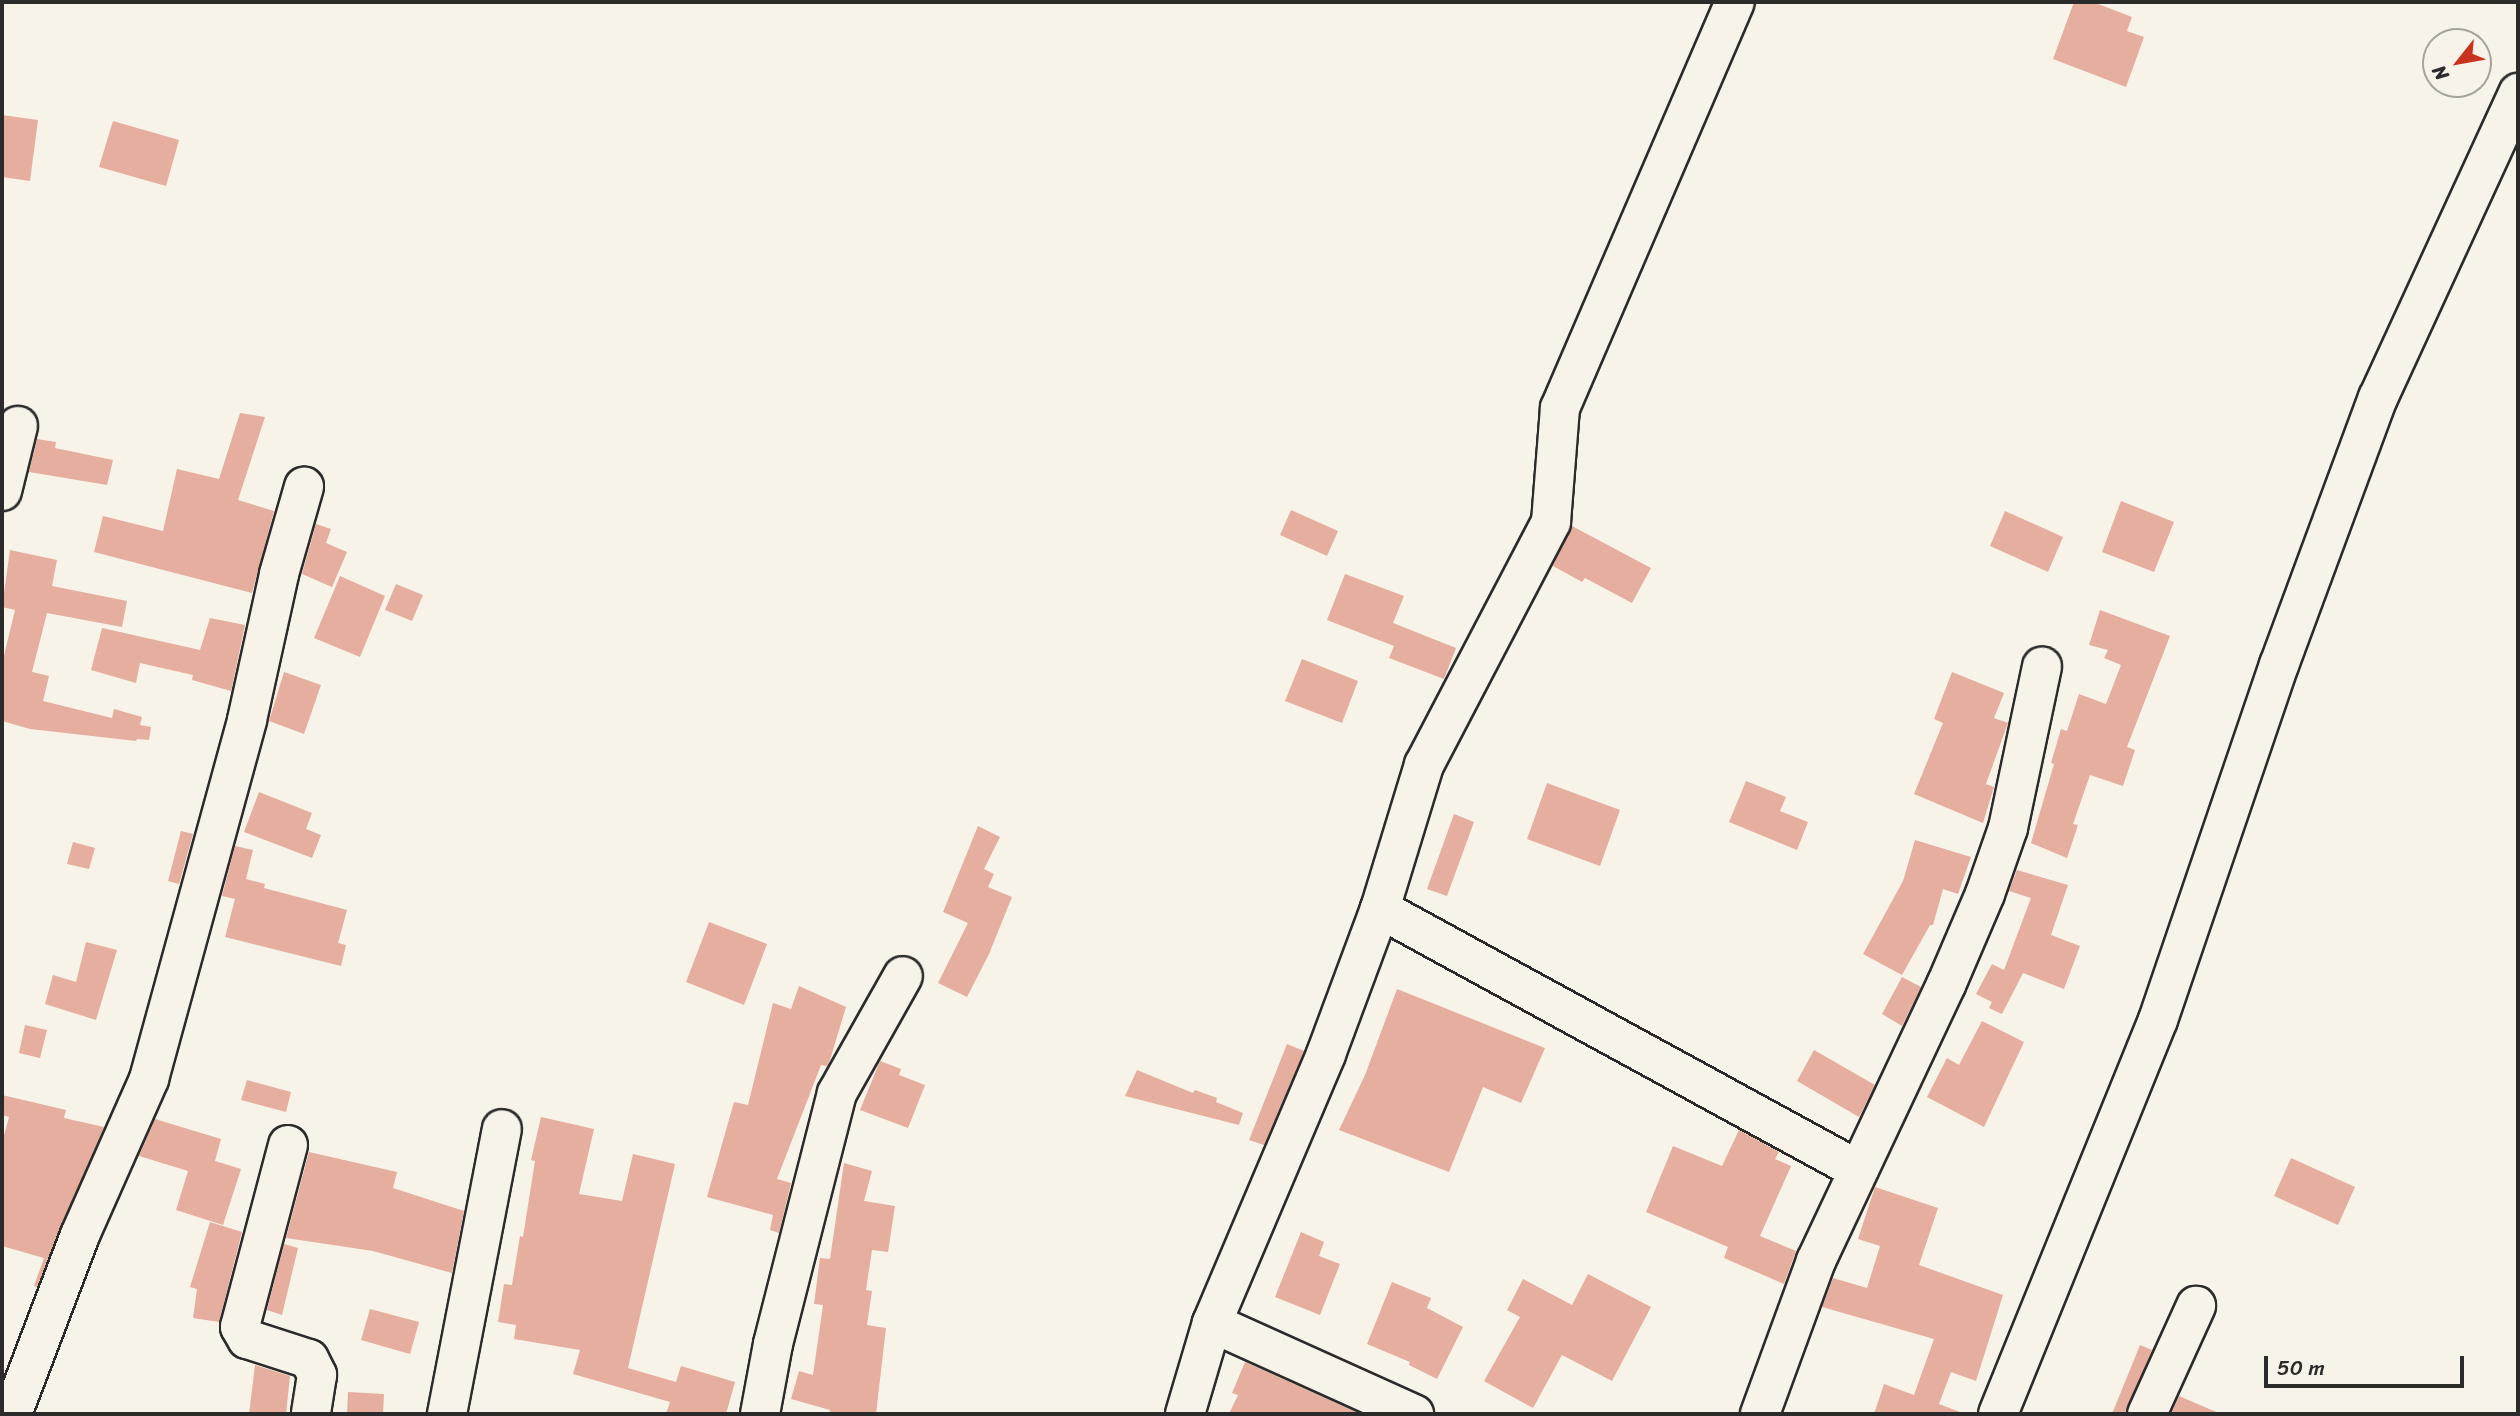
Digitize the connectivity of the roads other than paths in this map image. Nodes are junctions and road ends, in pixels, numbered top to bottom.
1 (1735, 2) edge
2 (2518, 93) edge
3 (18, 426) dead end
4 (304, 487) dead end
5 (2, 491) edge
6 (2042, 667) dead end
7 (1380, 909) junction
8 (903, 976) dead end
9 (502, 1129) dead end
10 (288, 1145) dead end
11 (1858, 1170) junction
12 (2196, 1306) dead end
13 (1212, 1323) junction
14 (12, 1414) edge
15 (311, 1414) edge
16 (447, 1414) edge
17 (760, 1414) edge
18 (1185, 1414) edge
19 (1414, 1414) edge
20 (1760, 1414) edge
21 (1998, 1414) edge
22 (2147, 1414) edge

1 - 7 street
2 - 21 street
3 - 5 street
4 - 14 street
6 - 11 street
7 - 11 street
7 - 13 street
8 - 17 street
9 - 16 street
10 - 15 street
11 - 20 street
12 - 22 street
13 - 18 street
13 - 19 street

